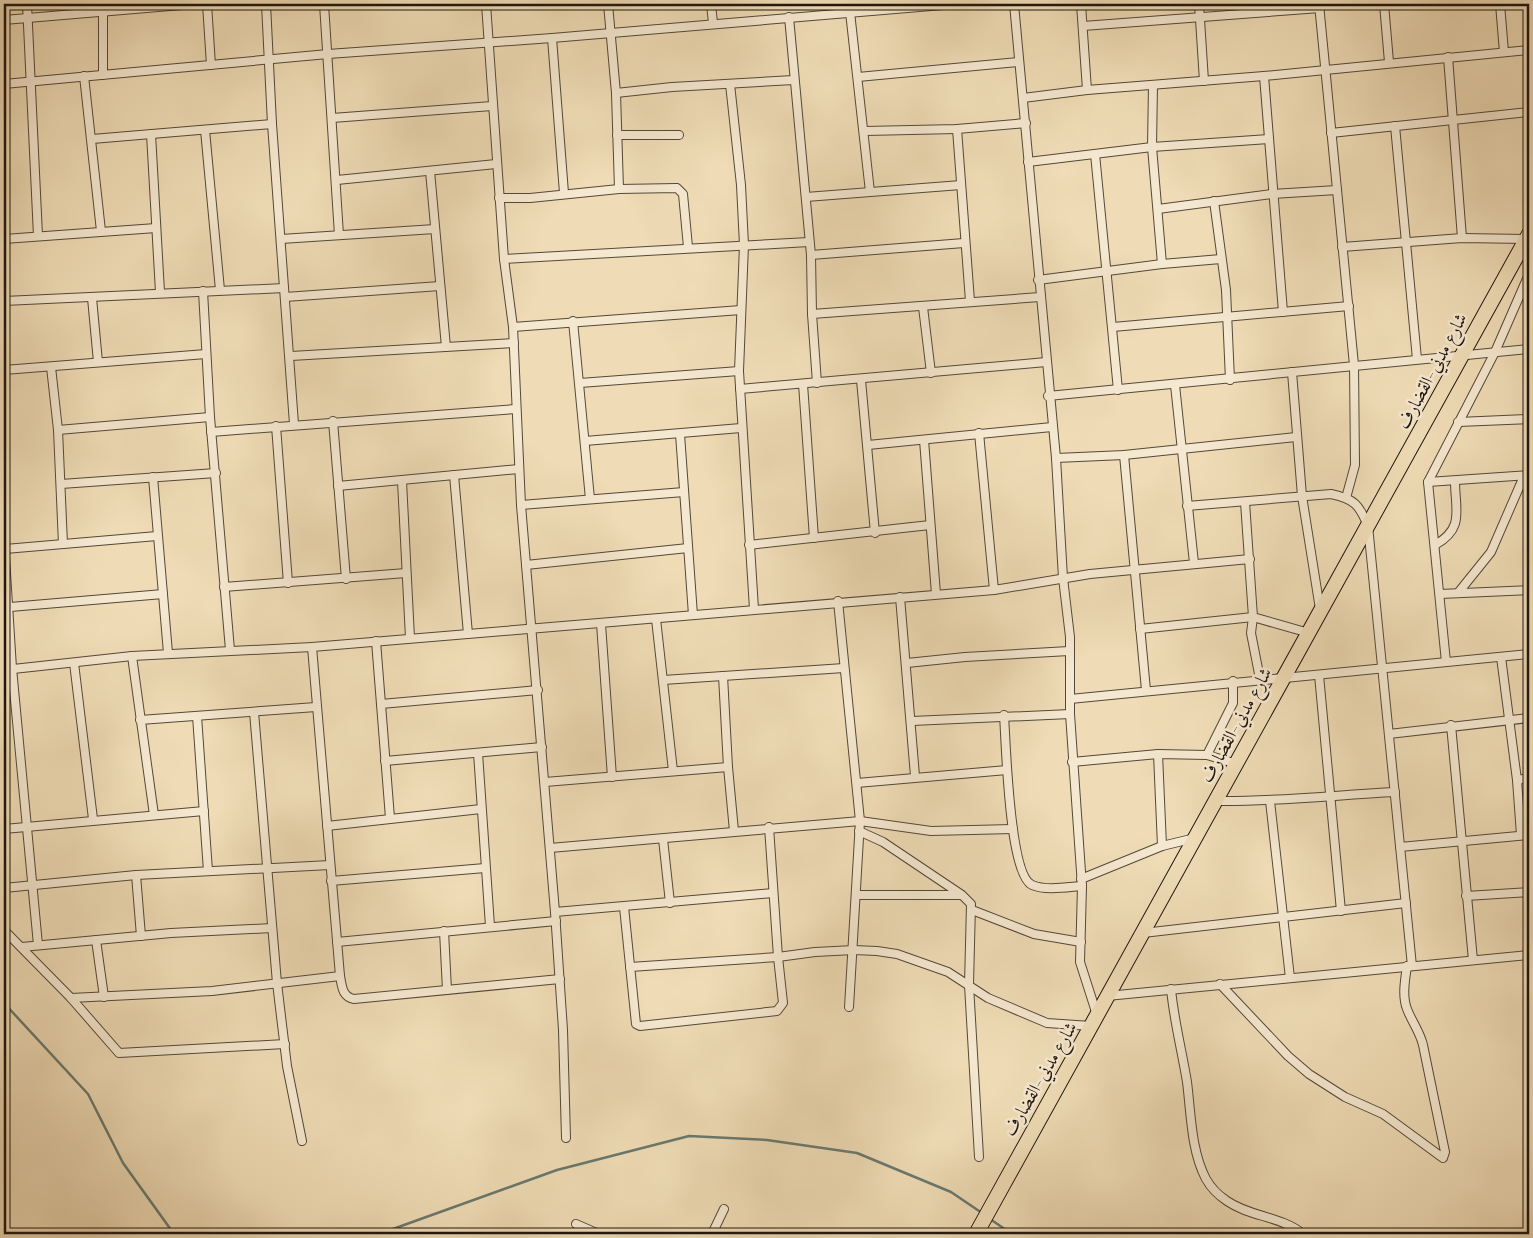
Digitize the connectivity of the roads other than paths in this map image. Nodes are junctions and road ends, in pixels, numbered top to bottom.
1 (27, 4) edge
2 (194, 4) edge
3 (208, 4) edge
4 (266, 4) edge
5 (324, 4) edge
6 (486, 4) edge
7 (608, 4) edge
8 (711, 4) edge
9 (943, 4) edge
10 (955, 4) edge
11 (1014, 4) edge
12 (1081, 4) edge
13 (1199, 4) edge
14 (1384, 4) edge
15 (1500, 4) edge
16 (149, 5) edge
17 (886, 6) edge
18 (1320, 6) edge
19 (89, 8) edge
20 (1258, 8) edge
21 (103, 11) junction
22 (850, 12) junction
23 (28, 17) junction
24 (789, 17) junction
25 (1201, 19) junction
26 (4, 20) edge
27 (713, 23) junction
28 (1083, 26) junction
29 (611, 33) junction
30 (552, 38) junction
31 (489, 43) junction
32 (1529, 50) edge
33 (1504, 52) junction
34 (328, 54) junction
35 (1448, 57) junction
36 (269, 59) junction
37 (1019, 62) junction
38 (1389, 62) junction
39 (211, 65) junction
40 (1326, 68) junction
41 (103, 74) junction
42 (84, 76) junction
43 (1264, 76) junction
44 (858, 77) junction
45 (794, 80) junction
46 (30, 81) junction
47 (1204, 81) junction
48 (4, 84) edge
49 (730, 84) junction
50 (1153, 85) junction
51 (1087, 90) junction
52 (616, 93) junction
53 (1023, 98) junction
54 (492, 106) junction
55 (1529, 112) edge
56 (332, 118) junction
57 (1453, 121) junction
58 (1026, 123) junction
59 (272, 124) junction
60 (1395, 126) junction
61 (957, 129) junction
62 (205, 130) junction
63 (864, 132) junction
64 (1331, 133) junction
65 (151, 134) junction
66 (617, 135) junction
67 (679, 135) dead end
68 (1268, 138) junction
69 (92, 139) junction
70 (1152, 148) junction
71 (1095, 154) junction
72 (1028, 162) junction
73 (496, 164) junction
74 (430, 171) junction
75 (337, 180) junction
76 (961, 185) junction
77 (619, 189) junction
78 (1337, 190) junction
79 (870, 192) junction
80 (564, 193) junction
81 (1272, 194) junction
82 (806, 197) junction
83 (499, 198) junction
84 (1214, 201) junction
85 (1158, 209) junction
86 (156, 228) junction
87 (435, 229) junction
88 (101, 231) junction
89 (339, 235) junction
90 (38, 236) junction
91 (1528, 237) edge
92 (1462, 238) junction
93 (4, 239) edge
94 (281, 239) junction
95 (1407, 241) junction
96 (810, 242) junction
97 (964, 243) junction
98 (744, 245) junction
99 (1342, 247) junction
100 (688, 248) junction
101 (811, 254) junction
102 (504, 258) junction
103 (1221, 259) junction
104 (1162, 264) junction
105 (1107, 272) junction
106 (1529, 274) edge
107 (1038, 280) junction
108 (440, 286) junction
109 (284, 288) junction
110 (220, 290) junction
111 (203, 291) junction
112 (160, 292) junction
113 (1040, 297) junction
114 (92, 298) junction
115 (285, 298) junction
116 (4, 301) edge
117 (970, 301) junction
118 (1349, 306) junction
119 (923, 307) junction
120 (741, 310) junction
121 (1284, 312) junction
122 (812, 314) junction
123 (1227, 316) junction
124 (573, 321) junction
125 (512, 327) junction
126 (1113, 327) junction
127 (514, 343) junction
128 (446, 347) junction
129 (1529, 349) edge
130 (1495, 352) junction
131 (206, 354) junction
132 (1462, 354) junction
133 (291, 356) junction
134 (1417, 359) junction
135 (98, 362) junction
136 (1046, 362) junction
137 (1354, 365) junction
138 (52, 367) junction
139 (4, 370) edge
140 (739, 371) junction
141 (1292, 372) junction
142 (932, 373) junction
143 (861, 380) junction
144 (1230, 380) junction
145 (580, 383) junction
146 (817, 383) junction
147 (803, 384) junction
148 (1175, 386) junction
149 (740, 389) junction
150 (1118, 390) junction
151 (1048, 396) junction
152 (516, 408) junction
153 (210, 417) junction
154 (1529, 419) edge
155 (333, 421) junction
156 (1458, 422) junction
157 (294, 424) junction
158 (276, 426) junction
159 (1052, 427) junction
160 (742, 428) junction
161 (58, 430) junction
162 (211, 432) junction
163 (979, 433) junction
164 (680, 434) junction
165 (1296, 437) junction
166 (924, 440) junction
167 (585, 441) junction
168 (868, 445) junction
169 (1181, 448) junction
170 (1124, 455) junction
171 (1056, 458) junction
172 (519, 469) junction
173 (216, 473) junction
174 (454, 475) junction
175 (1526, 475) edge
176 (153, 477) junction
177 (402, 481) junction
178 (1455, 481) junction
179 (1428, 482) junction
180 (61, 484) junction
181 (338, 486) junction
182 (684, 492) junction
183 (1302, 496) junction
184 (1346, 498) junction
185 (590, 499) junction
186 (1245, 502) junction
187 (522, 505) junction
188 (1187, 506) junction
189 (930, 525) junction
190 (1368, 526) junction
191 (875, 533) junction
192 (157, 536) junction
193 (814, 538) junction
194 (63, 544) junction
195 (4, 545) edge
196 (749, 545) junction
197 (1435, 545) junction
198 (688, 548) junction
199 (1250, 558) junction
200 (1194, 563) junction
201 (526, 565) junction
202 (1134, 571) junction
203 (406, 573) junction
204 (1063, 578) junction
205 (346, 579) junction
206 (288, 583) junction
207 (224, 586) junction
208 (994, 590) junction
209 (1529, 590) edge
210 (163, 594) junction
211 (936, 594) junction
212 (1440, 594) junction
213 (1458, 594) junction
214 (900, 597) junction
215 (838, 601) junction
216 (10, 607) junction
217 (754, 609) junction
218 (1321, 611) junction
219 (693, 615) junction
220 (1253, 617) junction
221 (656, 619) junction
222 (601, 624) junction
223 (532, 628) junction
224 (1140, 629) junction
225 (1309, 633) junction
226 (468, 634) junction
227 (410, 638) junction
228 (376, 641) junction
229 (312, 647) junction
230 (230, 650) junction
231 (1069, 651) junction
232 (168, 654) junction
233 (1529, 654) edge
234 (132, 656) junction
235 (1501, 657) junction
236 (1446, 662) junction
237 (74, 663) junction
238 (907, 663) junction
239 (12, 668) junction
240 (844, 668) junction
241 (1382, 668) junction
242 (4, 670) edge
243 (1319, 675) junction
244 (723, 676) junction
245 (1260, 679) junction
246 (1283, 679) junction
247 (663, 680) junction
248 (1233, 682) junction
249 (538, 690) junction
250 (1146, 690) junction
251 (1070, 699) junction
252 (381, 704) junction
253 (316, 707) junction
254 (254, 712) junction
255 (1070, 714) junction
256 (1004, 715) junction
257 (197, 716) junction
258 (1529, 718) edge
259 (140, 720) junction
260 (1509, 720) junction
261 (912, 722) junction
262 (1451, 726) junction
263 (1389, 734) junction
264 (542, 747) junction
265 (478, 753) junction
266 (1158, 754) junction
267 (1207, 755) junction
268 (385, 761) junction
269 (1072, 762) junction
270 (1237, 764) junction
271 (728, 767) junction
272 (1007, 770) junction
273 (674, 771) junction
274 (915, 776) junction
275 (612, 777) junction
276 (1529, 778) edge
277 (1517, 780) junction
278 (544, 782) junction
279 (857, 783) junction
280 (1395, 792) junction
281 (1331, 795) junction
282 (1216, 801) junction
283 (1270, 801) junction
284 (481, 809) junction
285 (204, 810) junction
286 (154, 816) junction
287 (390, 818) junction
288 (93, 819) junction
289 (860, 821) junction
290 (28, 826) junction
291 (327, 826) junction
292 (768, 827) junction
293 (4, 829) edge
294 (1013, 829) junction
295 (734, 831) junction
296 (859, 831) junction
297 (1525, 835) edge
298 (1195, 838) junction
299 (663, 839) junction
300 (1461, 841) junction
301 (1162, 846) junction
302 (1400, 847) junction
303 (550, 848) junction
304 (330, 864) junction
305 (267, 868) junction
306 (486, 868) junction
307 (208, 871) junction
308 (136, 875) junction
309 (331, 881) junction
310 (1082, 882) junction
311 (34, 884) junction
312 (4, 888) edge
313 (1529, 892) edge
314 (773, 893) junction
315 (856, 895) junction
316 (962, 895) junction
317 (1466, 896) junction
318 (670, 902) junction
319 (1406, 903) junction
320 (624, 906) junction
321 (972, 910) junction
322 (1341, 911) junction
323 (556, 912) junction
324 (1283, 917) junction
325 (556, 921) junction
326 (490, 926) junction
327 (272, 928) junction
328 (4, 930) edge
329 (444, 932) junction
330 (1143, 933) junction
331 (141, 936) junction
332 (96, 940) junction
333 (337, 942) junction
334 (1081, 942) junction
335 (38, 945) junction
336 (22, 947) junction
337 (854, 950) junction
338 (1529, 955) edge
339 (778, 957) junction
340 (1473, 960) junction
341 (1409, 966) junction
342 (630, 967) junction
343 (340, 976) junction
344 (1290, 978) junction
345 (560, 979) junction
346 (277, 983) junction
347 (1220, 984) junction
348 (969, 985) junction
349 (1171, 989) junction
350 (447, 990) junction
351 (1108, 996) junction
352 (104, 997) junction
353 (71, 998) junction
354 (849, 1007) dead end
355 (1094, 1020) junction
356 (285, 1044) junction
357 (566, 1138) dead end
358 (302, 1141) dead end
359 (979, 1157) dead end
360 (724, 1209) dead end
361 (576, 1224) dead end
362 (599, 1234) edge
363 (712, 1234) edge
364 (976, 1234) edge
365 (1302, 1234) edge

1 - 23 street
2 - 16 street
3 - 39 street
4 - 36 street
5 - 34 street
6 - 31 street
7 - 29 street
8 - 27 street
9 - 10 street
9 - 17 street
11 - 37 street
12 - 28 street
13 - 25 street
14 - 38 street
15 - 33 street
16 - 21 street
17 - 22 street
18 - 20 street
18 - 40 street
19 - 21 street
19 - 23 street
20 - 25 street
21 - 41 street
22 - 24 street
22 - 44 street
23 - 26 street
23 - 46 street
24 - 27 street
24 - 45 street
25 - 28 street
25 - 47 street
27 - 29 street
28 - 51 street
29 - 30 street
29 - 52 street
30 - 31 street
30 - 80 street
31 - 34 street
31 - 54 street
32 - 33 street
33 - 35 street
34 - 36 street
34 - 56 street
35 - 38 street
35 - 57 street
36 - 39 street
36 - 59 street
37 - 44 street
37 - 53 street
38 - 40 street
39 - 41 street
40 - 43 street
40 - 64 street
41 - 42 street
42 - 46 street
42 - 69 street
43 - 47 street
43 - 68 street
44 - 63 street
45 - 49 street
45 - 82 street
46 - 48 street
46 - 90 street
47 - 50 street
49 - 52 street
49 - 98 street
50 - 51 street
50 - 70 street
51 - 53 street
52 - 66 street
53 - 58 street
54 - 56 street
54 - 73 street
55 - 57 street
56 - 75 street
57 - 60 street
57 - 92 street
58 - 61 street
58 - 72 street
59 - 62 street
59 - 94 street
60 - 64 street
60 - 95 street
61 - 63 street
61 - 76 street
62 - 65 street
62 - 110 street
63 - 79 street
64 - 78 street
65 - 69 street
65 - 86 street
66 - 67 street
66 - 77 street
68 - 70 street
68 - 81 street
69 - 88 street
70 - 71 street
70 - 85 street
71 - 72 street
71 - 105 street
72 - 107 street
73 - 74 street
73 - 83 street
74 - 75 street
74 - 87 street
75 - 89 street
76 - 79 street
76 - 97 street
77 - 80 street
77 - 100 street
78 - 81 street
78 - 99 street
79 - 82 street
80 - 83 street
81 - 84 street
81 - 121 street
82 - 96 street
83 - 102 street
84 - 85 street
84 - 103 street
85 - 104 street
86 - 88 street
86 - 112 street
87 - 89 street
87 - 108 street
88 - 90 street
89 - 94 street
90 - 93 street
91 - 92 street
91 - 132 highway, شارع مدني -القضارف
92 - 95 street
94 - 109 street
95 - 99 street
95 - 134 street
96 - 98 street
96 - 101 street
97 - 101 street
97 - 117 street
98 - 100 street
98 - 120 street
99 - 118 street
100 - 102 street
101 - 122 street
102 - 125 street
103 - 104 street
103 - 123 street
104 - 105 street
105 - 107 street
105 - 126 street
106 - 130 street
107 - 113 street
108 - 115 street
108 - 128 street
109 - 110 street
109 - 115 street
110 - 111 street
111 - 112 street
111 - 131 street
112 - 114 street
113 - 117 street
113 - 136 street
114 - 116 street
114 - 135 street
115 - 133 street
117 - 119 street
118 - 121 street
118 - 137 street
119 - 122 street
119 - 142 street
120 - 124 street
120 - 140 street
121 - 123 street
122 - 146 street
123 - 126 street
123 - 144 street
124 - 125 street
124 - 145 street
125 - 127 street
126 - 150 street
127 - 128 street
127 - 152 street
128 - 133 street
129 - 130 street
130 - 132 street
130 - 156 street
131 - 135 street
131 - 153 street
132 - 134 street
132 - 190 highway, شارع مدني -القضارف
133 - 157 street
134 - 137 street
135 - 138 street
136 - 142 street
136 - 151 street
137 - 141 street
137 - 184 street
138 - 139 street
138 - 161 street
140 - 145 street
140 - 149 street
141 - 144 street
141 - 165 street
142 - 143 street
143 - 146 street
143 - 168 street
144 - 148 street
145 - 167 street
146 - 147 street
147 - 149 street
147 - 193 street
148 - 150 street
148 - 169 street
149 - 160 street
150 - 151 street
151 - 159 street
152 - 155 street
152 - 172 street
153 - 161 street
153 - 162 street
154 - 156 street
155 - 157 street
155 - 181 street
156 - 179 street
157 - 158 street
158 - 162 street
158 - 206 street
159 - 163 street
159 - 171 street
160 - 164 street
160 - 196 street
161 - 180 street
162 - 173 street
163 - 166 street
163 - 208 street
164 - 167 street
164 - 182 street
165 - 169 street
165 - 183 street
166 - 168 street
166 - 189 street
167 - 185 street
168 - 191 street
169 - 170 street
169 - 188 street
170 - 171 street
170 - 202 street
171 - 204 street
172 - 174 street
172 - 187 street
173 - 176 street
173 - 207 street
174 - 177 street
174 - 226 street
175 - 178 street
175 - 213 street
176 - 180 street
176 - 192 street
177 - 181 street
177 - 203 street
178 - 179 street
178 - 197 street
179 - 197 street
180 - 194 street
181 - 205 street
182 - 185 street
182 - 198 street
183 - 184 street
183 - 186 street
183 - 218 street
184 - 190 street
185 - 187 street
186 - 188 street
186 - 199 street
187 - 201 street
188 - 200 street
189 - 191 street
189 - 211 street
190 - 218 highway, شارع مدني -القضارف
190 - 241 street
191 - 193 street
192 - 194 street
192 - 210 street
193 - 196 street
194 - 195 street
195 - 216 street
196 - 217 street
197 - 212 street
198 - 201 street
198 - 219 street
199 - 200 street
199 - 220 street
200 - 202 street
201 - 223 street
202 - 204 street
202 - 224 street
203 - 205 street
203 - 227 street
204 - 208 street
204 - 231 street
205 - 206 street
206 - 207 street
207 - 230 street
208 - 211 street
209 - 213 street
210 - 216 street
210 - 232 street
211 - 214 street
212 - 213 street
212 - 236 street
214 - 215 street
214 - 238 street
215 - 217 street
215 - 240 street
216 - 239 street
217 - 219 street
218 - 225 highway, شارع مدني -القضارف
219 - 221 street
220 - 224 street
220 - 225 street
220 - 245 street
221 - 222 street
221 - 247 street
222 - 223 street
222 - 275 street
223 - 226 street
223 - 249 street
224 - 250 street
225 - 246 highway, شارع مدني -القضارف
226 - 227 street
227 - 228 street
228 - 229 street
228 - 252 street
229 - 230 street
229 - 253 street
230 - 232 street
231 - 238 street
231 - 251 street
232 - 234 street
233 - 235 street
234 - 237 street
234 - 259 street
235 - 236 street
235 - 260 street
236 - 241 street
237 - 239 street
237 - 288 street
238 - 261 street
239 - 242 street
239 - 290 street
240 - 244 street
240 - 279 street
241 - 243 street
241 - 263 street
243 - 246 street
243 - 281 street
244 - 247 street
244 - 271 street
245 - 246 street
245 - 248 street
246 - 270 highway, شارع مدني -القضارف
247 - 273 street
248 - 250 street
248 - 267 street
249 - 252 street
249 - 264 street
250 - 251 street
251 - 255 street
252 - 268 street
253 - 254 street
253 - 291 street
254 - 257 street
254 - 305 street
255 - 256 street
255 - 269 street
256 - 261 street
256 - 272 street
257 - 259 street
257 - 285 street
258 - 260 street
259 - 286 street
260 - 262 street
260 - 277 street
261 - 274 street
262 - 263 street
262 - 300 street
263 - 280 street
264 - 265 street
264 - 278 street
265 - 268 street
265 - 284 street
266 - 267 street
266 - 269 street
266 - 301 street
267 - 270 street
268 - 287 street
269 - 310 street
270 - 282 highway, شارع مدني -القضارف
271 - 273 street
271 - 295 street
272 - 274 street
272 - 294 street
273 - 275 street
274 - 279 street
275 - 278 street
276 - 277 street
277 - 297 street
278 - 303 street
279 - 289 street
280 - 281 street
280 - 302 street
281 - 283 street
281 - 322 street
282 - 283 street
282 - 298 highway, شارع مدني -القضارف
283 - 324 street
284 - 287 street
284 - 306 street
285 - 286 street
285 - 307 street
286 - 288 street
287 - 291 street
288 - 290 street
289 - 292 street
289 - 294 street
289 - 296 street
290 - 293 street
290 - 311 street
291 - 304 street
292 - 295 street
292 - 314 street
294 - 310 street
295 - 299 street
296 - 315 street
296 - 316 street
297 - 300 street
298 - 301 street
298 - 330 highway, شارع مدني -القضارف
299 - 303 street
299 - 318 street
300 - 302 street
300 - 317 street
301 - 310 street
302 - 319 street
303 - 323 street
304 - 305 street
304 - 309 street
305 - 307 street
305 - 327 street
306 - 309 street
306 - 326 street
307 - 308 street
308 - 311 street
308 - 331 street
309 - 333 street
310 - 334 street
311 - 312 street
311 - 335 street
313 - 317 street
314 - 318 street
314 - 339 street
315 - 316 street
315 - 337 street
316 - 321 street
317 - 340 street
318 - 320 street
319 - 322 street
319 - 341 street
320 - 323 street
320 - 342 street
321 - 334 street
321 - 348 street
322 - 324 street
323 - 325 street
324 - 330 street
324 - 344 street
325 - 326 street
325 - 345 street
326 - 329 street
327 - 331 street
327 - 346 street
328 - 336 street
329 - 333 street
329 - 350 street
330 - 351 highway, شارع مدني -القضارف
331 - 332 street
332 - 335 street
332 - 352 street
333 - 343 street
334 - 355 street
335 - 336 street
336 - 353 street
337 - 339 street
337 - 348 street
337 - 354 street
338 - 340 street
339 - 342 street
339 - 342 street
340 - 341 street
341 - 344 street
341 - 347 street
343 - 346 street
343 - 350 street
344 - 347 street
345 - 350 street
345 - 357 street
346 - 352 street
346 - 356 street
347 - 349 street
348 - 355 street
348 - 359 street
349 - 351 street
349 - 365 street
351 - 355 highway, شارع مدني -القضارف
352 - 353 street
353 - 356 street
355 - 364 highway, شارع مدني -القضارف
356 - 358 street
360 - 363 street
361 - 362 street

